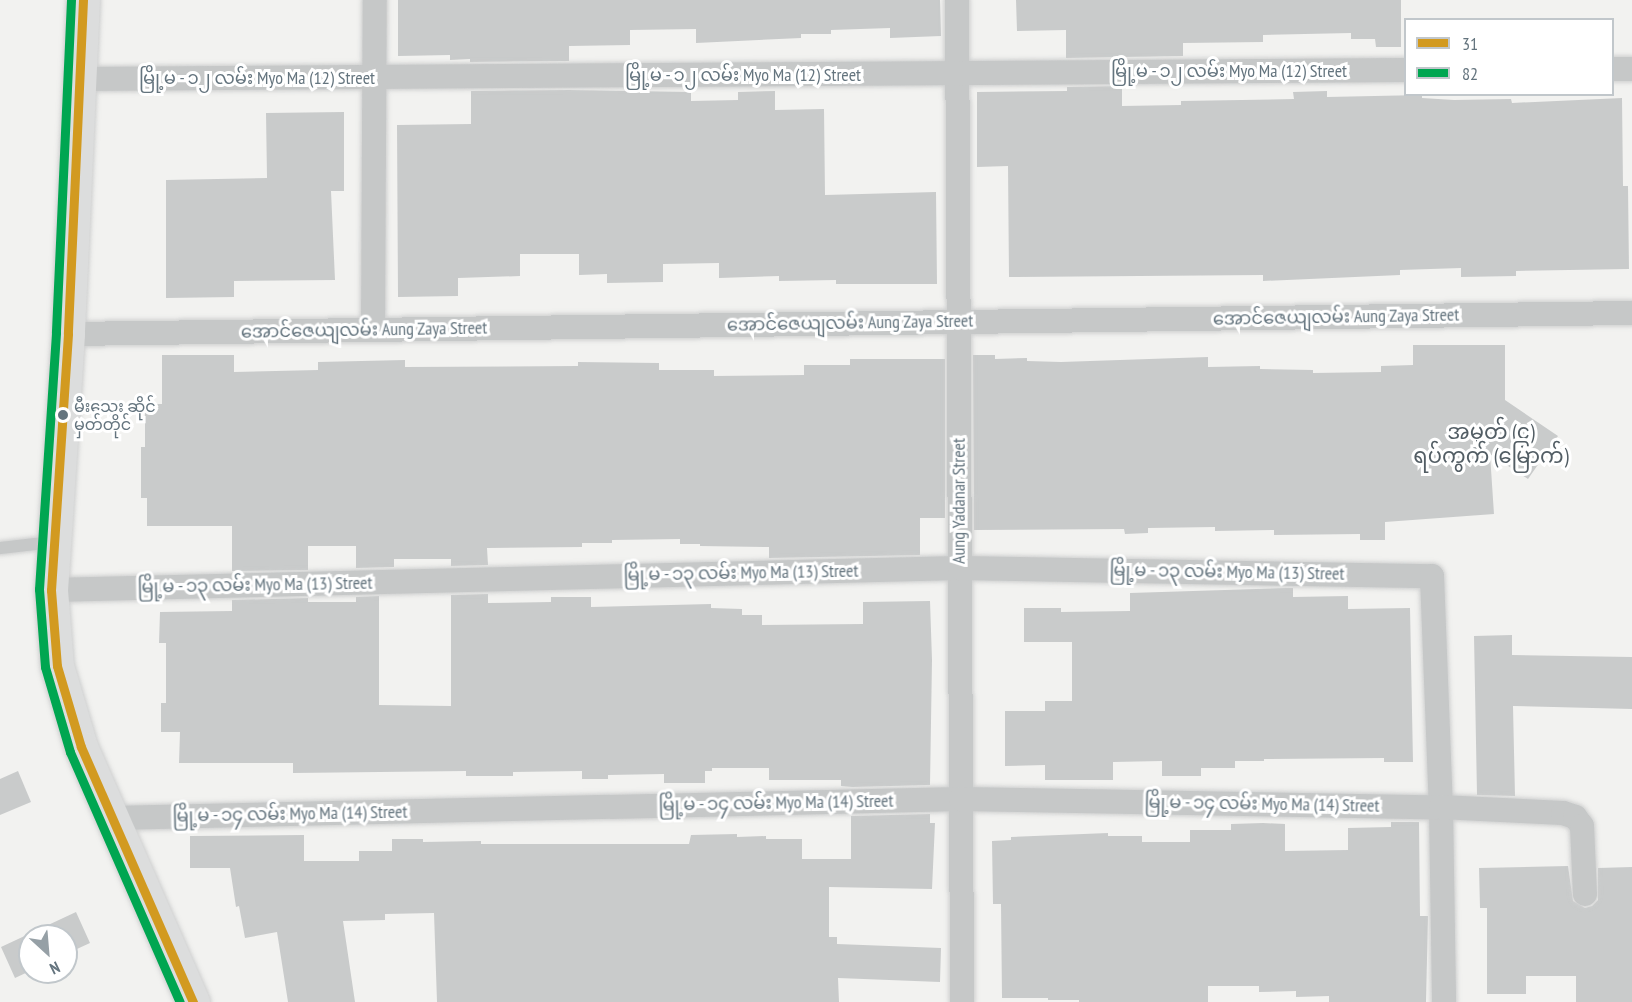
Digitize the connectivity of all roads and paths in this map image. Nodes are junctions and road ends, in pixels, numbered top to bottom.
1 (83, 0) edge
2 (375, 0) edge
3 (957, 0) edge
4 (1614, 69) edge
5 (1632, 69) edge
6 (1404, 70) edge
7 (957, 73) junction
8 (375, 77) junction
9 (80, 79) junction
10 (1632, 313) edge
11 (958, 322) junction
12 (373, 330) junction
13 (68, 334) junction
14 (54, 542) junction
15 (0, 548) edge
16 (960, 568) junction
17 (51, 590) junction
18 (961, 799) junction
19 (1441, 807) junction
20 (112, 818) junction
21 (1585, 894) dead end
22 (193, 1002) edge
23 (962, 1002) edge
24 (1444, 1002) edge

1 - 9 main road
2 - 8 street
3 - 7 street, Aung Yadanar Street
4 - 5 street
6 - 7 street, မြို့မ - ၁၂ လမ်း Myo Ma (12) Street
7 - 8 street, မြို့မ - ၁၂ လမ်း Myo Ma (12) Street
7 - 11 street, Aung Yadanar Street
8 - 9 street, မြို့မ - ၁၂ လမ်း Myo Ma (12) Street
8 - 12 street
9 - 13 main road
10 - 11 street, အောင်ဇေယျလမ်း Aung Zaya Street
11 - 12 street, အောင်ဇေယျလမ်း Aung Zaya Street
11 - 16 street, Aung Yadanar Street
12 - 13 street, အောင်ဇေယျလမ်း Aung Zaya Street
13 - 14 main road
14 - 15 lane
14 - 17 main road
16 - 17 street, မြို့မ - ၁၃ လမ်း Myo Ma (13) Street
16 - 18 street, Aung Yadanar Street
16 - 19 street, မြို့မ - ၁၃ လမ်း Myo Ma (13) Street
17 - 20 main road
18 - 19 street, မြို့မ - ၁၄ လမ်း Myo Ma (14) Street
18 - 20 street, မြို့မ - ၁၄ လမ်း Myo Ma (14) Street
18 - 23 street, Aung Yadanar Street
19 - 21 street, မြို့မ - ၁၄ လမ်း Myo Ma (14) Street
19 - 24 street
20 - 22 main road

